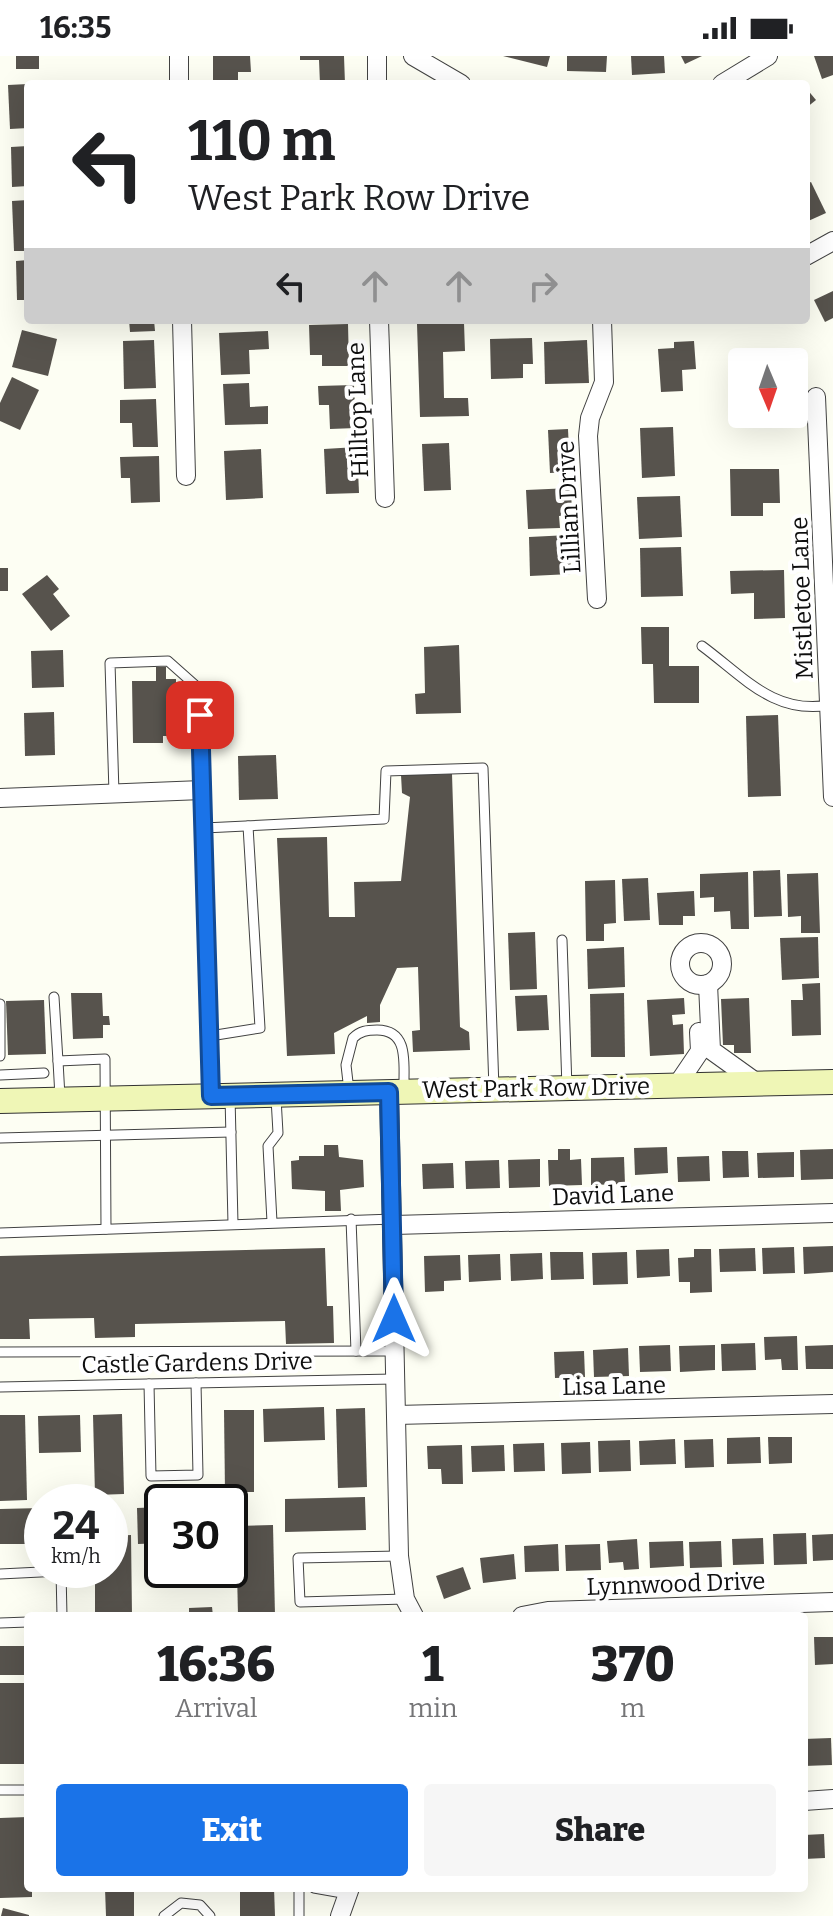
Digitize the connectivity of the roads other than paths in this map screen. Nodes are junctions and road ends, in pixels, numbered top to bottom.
1 (179, 56) edge
2 (377, 56) edge
3 (413, 56) edge
4 (768, 56) edge
5 (179, 80) edge
6 (377, 80) edge
7 (454, 80) edge
8 (729, 80) edge
9 (833, 241) edge
10 (810, 254) edge
11 (182, 324) edge
12 (379, 324) edge
13 (602, 324) edge
14 (816, 397) dead end
15 (186, 476) dead end
16 (385, 498) dead end
17 (597, 599) dead end
18 (702, 646) dead end
19 (830, 705) junction
20 (202, 790) junction
21 (114, 793) junction
22 (833, 797) edge
23 (0, 798) edge
24 (248, 826) junction
25 (204, 828) junction
26 (562, 940) dead end
27 (702, 985) dead end
28 (54, 997) dead end
29 (0, 1004) edge
30 (210, 1036) junction
31 (706, 1051) junction
32 (0, 1056) edge
33 (58, 1061) junction
34 (44, 1073) dead end
35 (0, 1075) edge
36 (833, 1082) edge
37 (757, 1083) junction
38 (677, 1085) junction
39 (567, 1088) junction
40 (494, 1089) junction
41 (396, 1092) junction
42 (349, 1093) junction
43 (276, 1095) junction
44 (220, 1096) junction
45 (105, 1098) junction
46 (60, 1100) junction
47 (0, 1101) edge
48 (231, 1132) junction
49 (107, 1135) junction
50 (0, 1138) edge
51 (833, 1213) edge
52 (351, 1219) junction
53 (272, 1222) junction
54 (394, 1222) junction
55 (233, 1224) junction
56 (106, 1229) junction
57 (0, 1233) edge
58 (356, 1351) junction
59 (394, 1351) junction
60 (0, 1352) edge
61 (394, 1379) junction
62 (196, 1383) junction
63 (149, 1384) junction
64 (0, 1387) edge
65 (833, 1404) edge
66 (396, 1415) junction
67 (399, 1556) junction
68 (0, 1574) edge
69 (405, 1599) junction
70 (833, 1602) edge
71 (62, 1612) edge
72 (412, 1612) edge
73 (543, 1612) edge
74 (24, 1622) edge
75 (0, 1623) edge
76 (0, 1790) edge
77 (24, 1790) edge
78 (833, 1799) edge
79 (808, 1801) edge
80 (299, 1892) edge
81 (349, 1892) edge
82 (164, 1916) edge
83 (210, 1916) edge
84 (299, 1916) edge
85 (340, 1916) edge

1 - 5 street
2 - 6 street
3 - 7 street
4 - 8 street
9 - 10 street
11 - 15 street
12 - 16 street, Hilltop Lane
13 - 17 street, Lillian Drive
14 - 19 street, Mistletoe Lane
18 - 19 lane
19 - 22 street, Mistletoe Lane
20 - 21 street
20 - 21 lane
20 - 25 lane
21 - 23 street
24 - 25 lane
24 - 30 lane
24 - 40 lane
25 - 30 lane
26 - 39 lane
27 - 31 street
28 - 33 lane
29 - 32 lane
30 - 44 lane
31 - 37 street
31 - 38 street
33 - 45 lane
33 - 46 lane
34 - 35 lane
36 - 37 main road, West Park Row Drive
37 - 38 main road, West Park Row Drive
38 - 39 main road, West Park Row Drive
39 - 40 main road, West Park Row Drive
40 - 41 main road, West Park Row Drive
41 - 42 main road, West Park Row Drive
41 - 42 lane
41 - 54 street
42 - 43 main road, West Park Row Drive
43 - 44 main road, West Park Row Drive
43 - 53 lane
44 - 45 main road, West Park Row Drive
44 - 48 lane
45 - 46 main road, West Park Row Drive
45 - 49 lane
46 - 47 main road, West Park Row Drive
48 - 49 lane
48 - 55 lane
49 - 50 lane
49 - 56 lane
51 - 54 street, David Lane
52 - 53 lane
52 - 54 lane
52 - 58 lane
53 - 55 lane
54 - 59 street
55 - 56 lane
56 - 57 lane
58 - 59 lane
58 - 60 lane
59 - 61 street
61 - 62 lane, Castle Gardens Drive
61 - 66 street
62 - 63 lane, Castle Gardens Drive
62 - 63 lane
63 - 64 lane, Castle Gardens Drive
65 - 66 street, Lisa Lane
66 - 67 street
67 - 69 street
67 - 69 lane
68 - 71 lane
69 - 72 street
70 - 73 street, Lynnwood Drive
74 - 75 lane
76 - 77 lane
78 - 79 street
80 - 84 lane
81 - 85 street
82 - 83 lane

